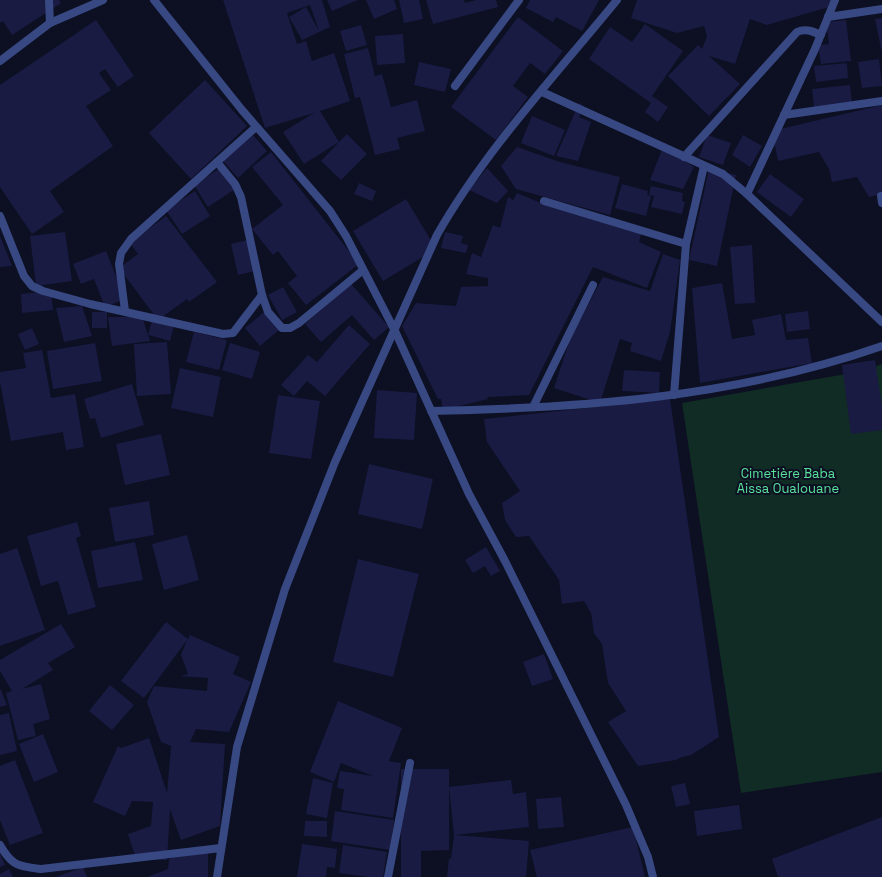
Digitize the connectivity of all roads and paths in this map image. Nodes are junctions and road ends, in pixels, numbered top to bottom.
1 (49, 0) edge
2 (103, 0) edge
3 (154, 0) edge
4 (519, 0) edge
5 (617, 0) edge
6 (834, 0) edge
7 (882, 9) edge
8 (828, 17) junction
9 (50, 22) junction
10 (820, 35) junction
11 (0, 61) edge
12 (455, 86) dead end
13 (542, 92) junction
14 (882, 101) edge
15 (784, 115) junction
16 (256, 127) junction
17 (684, 157) junction
18 (217, 162) junction
19 (704, 166) junction
20 (747, 194) junction
21 (544, 202) dead end
22 (0, 216) edge
23 (686, 244) junction
24 (363, 270) junction
25 (593, 285) dead end
26 (262, 295) junction
27 (125, 312) junction
28 (882, 322) edge
29 (395, 331) junction
30 (882, 346) edge
31 (674, 395) junction
32 (533, 407) junction
33 (431, 411) junction
34 (410, 763) dead end
35 (0, 845) edge
36 (221, 848) junction
37 (217, 877) edge
38 (388, 877) edge
39 (653, 877) edge

1 - 9 street
2 - 9 street
3 - 16 street
4 - 12 street
5 - 13 street
6 - 8 street
7 - 8 street
8 - 10 street
9 - 11 street
10 - 15 street
10 - 17 street
13 - 17 street
13 - 29 street
14 - 15 street
15 - 20 street
16 - 18 street
16 - 24 street
17 - 19 street
18 - 26 street
18 - 27 street
19 - 20 street
19 - 23 street
20 - 28 street
21 - 23 street
22 - 27 street
23 - 31 street
24 - 26 street
24 - 29 street
25 - 32 street
26 - 27 street
29 - 33 street
29 - 36 street
30 - 31 street
31 - 32 street
32 - 33 street
33 - 39 street
34 - 38 street
35 - 36 street
36 - 37 street

